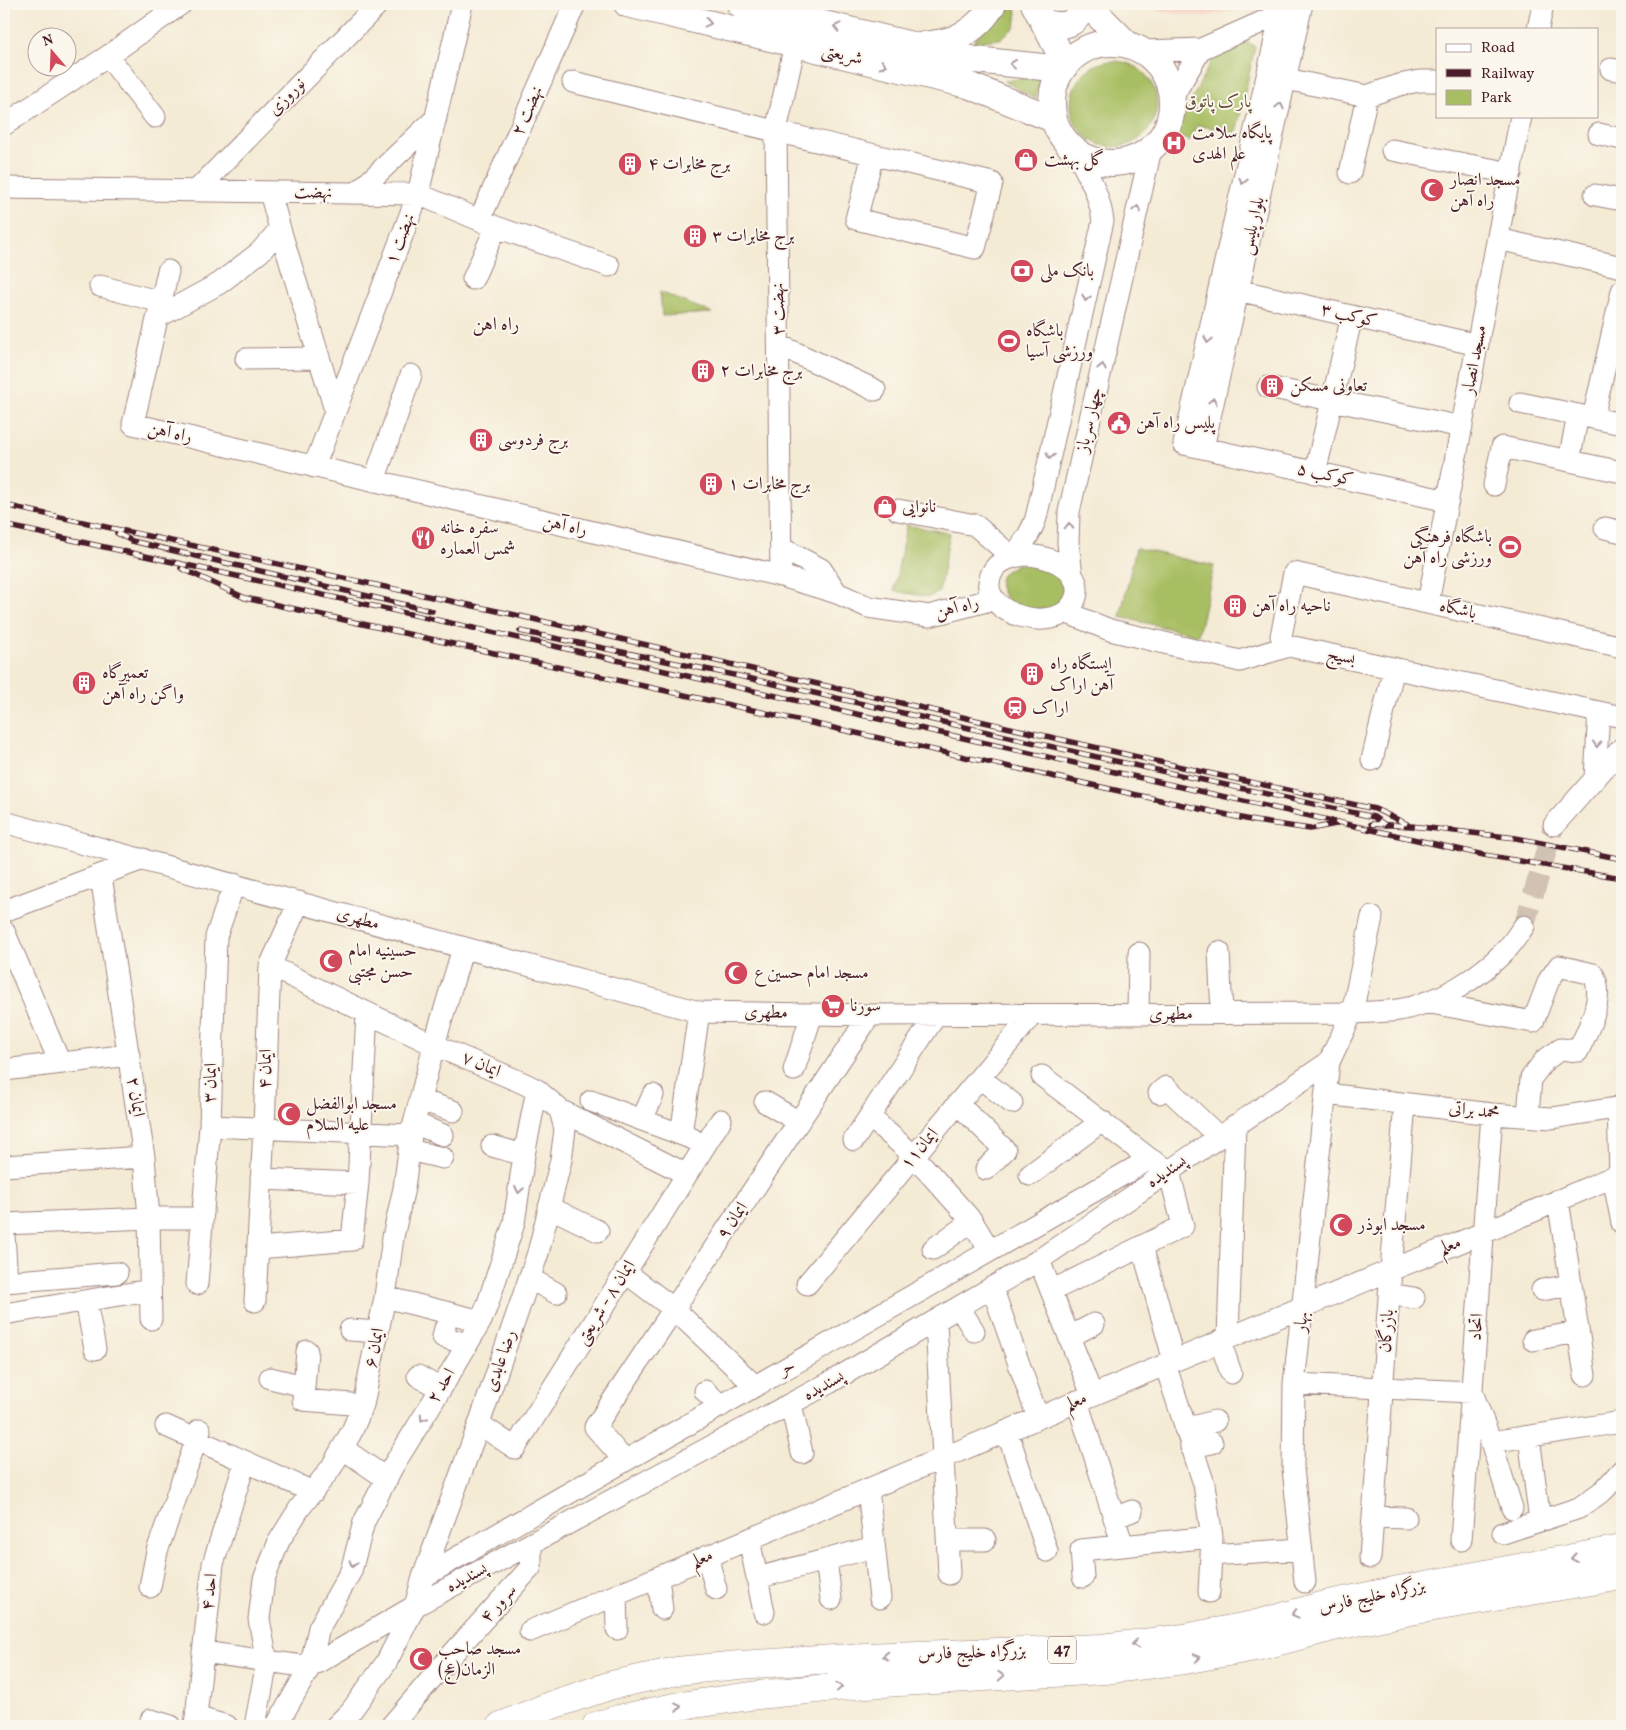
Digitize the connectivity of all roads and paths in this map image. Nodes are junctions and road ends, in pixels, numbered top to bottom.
1 (181, 4) edge
2 (378, 4) edge
3 (462, 4) edge
4 (575, 4) edge
5 (627, 4) edge
6 (740, 4) edge
7 (993, 4) edge
8 (1085, 4) edge
9 (1303, 4) edge
10 (1543, 4) edge
11 (1040, 13) edge
12 (1281, 14) junction
13 (1538, 28) edge
14 (795, 44) junction
15 (917, 46) junction
16 (1136, 48) junction
17 (1201, 49) junction
18 (108, 56) junction
19 (975, 60) junction
20 (1064, 67) junction
21 (1276, 77) junction
22 (1436, 80) edge
23 (573, 82) dead end
24 (968, 85) junction
25 (1173, 96) junction
26 (1367, 96) junction
27 (155, 117) dead end
28 (436, 118) junction
29 (1521, 118) edge
30 (1053, 119) junction
31 (4, 125) edge
32 (776, 131) junction
33 (1599, 134) dead end
34 (1622, 138) edge
35 (1151, 150) junction
36 (1392, 150) dead end
37 (1076, 152) junction
38 (873, 155) junction
39 (1511, 173) junction
40 (1350, 174) dead end
41 (4, 188) edge
42 (196, 191) junction
43 (270, 192) junction
44 (357, 193) junction
45 (418, 194) junction
46 (1595, 195) dead end
47 (1622, 200) edge
48 (488, 223) junction
49 (280, 229) junction
50 (1498, 240) junction
51 (609, 266) dead end
52 (1622, 267) edge
53 (168, 271) dead end
54 (474, 279) dead end
55 (100, 286) dead end
56 (1229, 288) junction
57 (1622, 291) edge
58 (160, 309) junction
59 (1352, 316) junction
60 (779, 345) junction
61 (1478, 345) junction
62 (319, 358) junction
63 (246, 359) dead end
64 (411, 375) dead end
65 (1268, 387) dead end
66 (875, 390) dead end
67 (1332, 401) junction
68 (1520, 403) dead end
69 (335, 410) junction
70 (1586, 417) junction
71 (1622, 424) edge
72 (1462, 427) junction
73 (1194, 446) joint
74 (1569, 461) junction
75 (314, 467) junction
76 (1622, 472) edge
77 (1315, 473) junction
78 (374, 481) junction
79 (1494, 485) dead end
80 (1448, 501) junction
81 (898, 510) dead end
82 (781, 548) junction
83 (1012, 557) junction
84 (1072, 575) junction
85 (781, 576) junction
86 (837, 593) junction
87 (994, 599) junction
88 (1428, 603) junction
89 (1065, 612) junction
90 (1281, 636) dead end
91 (1622, 647) edge
92 (1394, 668) junction
93 (1599, 712) junction
94 (1622, 717) edge
95 (1622, 748) edge
96 (1372, 760) dead end
97 (1595, 777) junction
98 (4, 822) edge
99 (1554, 825) tunnel mouth
100 (143, 859) junction
101 (101, 876) junction
102 (234, 884) junction
103 (299, 902) junction
104 (4, 912) edge
105 (1372, 917) dead end
106 (1524, 926) tunnel mouth
107 (4, 931) edge
108 (463, 948) junction
109 (1219, 952) dead end
110 (1139, 953) dead end
111 (270, 966) junction
112 (1426, 1002) junction
113 (699, 1012) junction
114 (367, 1013) junction
115 (1222, 1013) junction
116 (1352, 1013) junction
117 (812, 1014) junction
118 (1138, 1014) junction
119 (870, 1015) junction
120 (936, 1015) junction
121 (1032, 1015) junction
122 (434, 1044) junction
123 (129, 1056) junction
124 (1329, 1062) junction
125 (60, 1063) junction
126 (4, 1070) edge
127 (794, 1070) dead end
128 (1042, 1076) dead end
129 (980, 1078) junction
130 (537, 1090) junction
131 (1159, 1093) dead end
132 (1326, 1094) junction
133 (653, 1095) dead end
134 (420, 1100) junction
135 (590, 1101) dead end
136 (766, 1102) dead end
137 (958, 1104) junction
138 (1012, 1104) dead end
139 (1405, 1104) junction
140 (1620, 1107) edge
141 (560, 1110) junction
142 (452, 1111) dead end
143 (1492, 1114) junction
144 (1528, 1116) junction
145 (870, 1117) junction
146 (642, 1120) junction
147 (722, 1120) dead end
148 (1102, 1121) junction
149 (799, 1122) junction
150 (210, 1126) junction
151 (264, 1128) junction
152 (1227, 1131) junction
153 (361, 1133) junction
154 (681, 1134) junction
155 (444, 1135) dead end
156 (412, 1136) junction
157 (854, 1140) dead end
158 (705, 1144) junction
159 (492, 1146) dead end
160 (524, 1155) junction
161 (914, 1156) junction
162 (144, 1157) junction
163 (444, 1158) dead end
164 (1150, 1159) junction
165 (4, 1166) edge
166 (986, 1169) dead end
167 (1169, 1171) junction
168 (686, 1174) junction
169 (1618, 1174) edge
170 (1030, 1175) dead end
171 (261, 1179) junction
172 (358, 1182) junction
173 (1558, 1200) junction
174 (549, 1207) junction
175 (149, 1218) junction
176 (202, 1218) junction
177 (972, 1221) junction
178 (1622, 1222) edge
179 (4, 1224) edge
180 (598, 1231) dead end
181 (1484, 1233) junction
182 (4, 1235) edge
183 (1142, 1246) junction
184 (258, 1248) junction
185 (933, 1249) dead end
186 (990, 1251) junction
187 (1038, 1260) junction
188 (1391, 1270) junction
189 (625, 1272) junction
190 (117, 1273) dead end
191 (529, 1278) junction
192 (5, 1281) edge
193 (197, 1284) dead end
194 (807, 1284) dead end
195 (1571, 1285) junction
196 (992, 1287) junction
197 (150, 1290) junction
198 (1542, 1290) dead end
199 (1051, 1291) junction
200 (556, 1293) dead end
201 (1389, 1294) junction
202 (384, 1297) junction
203 (1414, 1298) dead end
204 (86, 1301) junction
205 (255, 1301) dead end
206 (902, 1302) junction
207 (1304, 1306) junction
208 (959, 1307) junction
209 (674, 1309) junction
210 (4, 1314) edge
211 (151, 1319) dead end
212 (481, 1320) junction
213 (1094, 1324) dead end
214 (929, 1325) junction
215 (445, 1328) dead end
216 (350, 1330) dead end
217 (974, 1331) dead end
218 (378, 1332) junction
219 (1578, 1332) junction
220 (1069, 1338) junction
221 (1224, 1340) junction
222 (1533, 1340) dead end
223 (468, 1344) junction
224 (95, 1349) dead end
225 (307, 1351) dead end
226 (811, 1354) junction
227 (1169, 1362) junction
228 (1231, 1373) dead end
229 (1585, 1375) dead end
230 (418, 1376) dead end
231 (270, 1378) dead end
232 (829, 1383) junction
233 (1294, 1384) junction
234 (304, 1386) junction
235 (755, 1386) junction
236 (1382, 1387) junction
237 (441, 1389) junction
238 (705, 1391) dead end
239 (1472, 1392) junction
240 (1084, 1398) junction
241 (792, 1404) junction
242 (363, 1406) junction
243 (721, 1406) junction
244 (1038, 1418) junction
245 (1215, 1421) dead end
246 (1622, 1422) edge
247 (479, 1424) junction
248 (166, 1426) dead end
249 (1007, 1430) junction
250 (198, 1435) junction
251 (1528, 1436) junction
252 (1196, 1439) junction
253 (1491, 1442) junction
254 (342, 1448) junction
255 (802, 1453) dead end
256 (944, 1457) junction
257 (625, 1461) junction
258 (246, 1462) junction
259 (1622, 1470) edge
260 (387, 1479) junction
261 (868, 1489) junction
262 (313, 1492) junction
263 (1512, 1508) dead end
264 (1373, 1517) junction
265 (1406, 1518) dead end
266 (1540, 1521) junction
267 (1503, 1533) dead end
268 (750, 1539) junction
269 (947, 1540) junction
270 (985, 1540) dead end
271 (1461, 1540) dead end
272 (531, 1544) junction
273 (1123, 1546) junction
274 (1212, 1546) junction
275 (874, 1548) junction
276 (1301, 1549) junction
277 (1622, 1550) edge
278 (1047, 1551) dead end
279 (707, 1556) junction
280 (1370, 1558) dead end
281 (826, 1560) junction
282 (949, 1574) dead end
283 (1622, 1576) edge
284 (423, 1577) junction
285 (1083, 1577) dead end
286 (658, 1578) junction
287 (757, 1578) junction
288 (1305, 1582) dead end
289 (150, 1587) dead end
290 (716, 1589) dead end
291 (1209, 1592) dead end
292 (616, 1595) junction
293 (880, 1598) dead end
294 (831, 1599) dead end
295 (415, 1606) junction
296 (662, 1609) dead end
297 (764, 1612) dead end
298 (617, 1629) dead end
299 (530, 1631) dead end
300 (203, 1652) junction
301 (268, 1662) junction
302 (310, 1668) junction
303 (151, 1720) dead end
304 (195, 1722) edge
305 (171, 1726) edge
306 (226, 1726) edge
307 (255, 1726) edge
308 (276, 1726) edge
309 (336, 1726) edge
310 (391, 1726) edge
311 (502, 1726) edge
312 (596, 1726) edge

1 - 18 street
2 - 42 street, نوروزی
3 - 28 street, نهضت ۱
4 - 48 street, نهضت ۲
5 -> 14 main road, شریعتی
15 -> 6 main road, شریعتی
7 - 15 main road
8 - 11 main road
8 - 16 main road
9 - 12 street
9 - 21 street, بلوار پلیس
10 - 13 street
11 - 20 main road
12 - 17 street
12 - 21 street, بلوار پلیس
14 -> 24 main road, شریعتی
14 - 32 street, نهضت ۳
15 - 19 main road, شریعتی
16 - 17 street
16 - 20 main road
16 - 25 main road
17 - 25 street
18 - 27 street
18 - 31 street
20 -> 19 main road, شریعتی
19 - 24 main road
20 - 30 main road
21 - 26 street
21 - 56 street, بلوار پلیس
22 - 26 street
23 - 32 street
24 - 30 main road, شریعتی
25 - 35 main road
26 - 40 street
28 - 44 street
28 - 45 street, نهضت ۱
29 - 39 street, مسجد انصار
30 - 37 main road
32 - 38 street
32 - 60 street, نهضت ۳
33 - 34 street
35 - 37 main road
84 -> 35 street, چهار سرباز
36 - 39 street
37 -> 83 street, چهار سرباز
38 - 38 street
39 - 50 street, مسجد انصار
41 - 42 street, نهضت
42 - 43 street, نهضت
43 - 44 street, نهضت
43 - 49 street
44 - 45 street, نهضت
45 - 48 street, نهضت
45 - 69 street, نهضت ۱
46 - 47 street
48 - 51 street, نهضت
48 - 54 street, نهضت ۲
49 - 58 street
49 - 62 street
50 - 52 street
50 - 61 street, مسجد انصار
53 - 58 street
55 - 58 street
56 - 59 street, کوکب ۳
56 - 73 street, بلوار پلیس
57 - 70 street
58 - 75 street, راه آهن
59 - 61 street, کوکب ۳
59 - 67 street
60 - 66 street
60 - 82 street, نهضت ۳
61 - 72 street, مسجد انصار
62 - 63 street
62 - 69 street
64 - 78 street
65 - 67 street
67 - 72 street
67 - 77 street
68 - 70 street
69 - 75 street, نهضت ۱
70 - 71 street
70 - 74 street
72 - 80 street, مسجد انصار
73 - 77 street, کوکب ۵
74 - 76 street
74 - 79 street
75 - 78 street, راه آهن
77 - 80 street, کوکب ۵
78 - 85 street, راه آهن
80 - 88 street, مسجد انصار
81 - 83 street
82 - 85 street, نهضت ۳
82 - 86 street
83 - 84 street
83 - 87 street
84 - 89 street
85 - 86 street, راه آهن
86 - 87 street, راه آهن
87 - 89 street
88 - 90 street, باشگاه
88 - 91 street, باشگاه
89 - 92 street, بسیج
92 - 93 street, بسیج
92 - 96 street
93 - 94 street, بسیج
93 -> 97 street
95 - 97 street
97 - 99 street
98 - 100 street, مطهری
100 - 101 street
100 - 102 street, مطهری
101 - 104 street
101 - 123 street, ایمان ۲
102 - 103 street, مطهری
102 - 150 street, ایمان ۳
103 - 108 street, مطهری
103 - 111 street, ایمان ۴
105 - 116 street
106 - 112 street, مطهری
107 - 125 street
108 - 113 street, مطهری
108 - 122 street, ایمان ۶
109 - 115 street
110 - 118 street
111 - 114 street, ایمان ۷
111 - 151 street, ایمان ۴
112 - 116 street, مطهری
112 - 144 street
113 - 117 street, مطهری
113 - 154 street
114 - 122 street, ایمان ۷
114 - 153 street
115 - 116 street, مطهری
115 - 118 street, مطهری
116 - 124 street
117 - 119 street, مطهری
117 - 127 street
118 - 121 street, مطهری
119 - 120 street, مطهری
119 - 149 street, ایمان ۹
120 - 121 street, مطهری
120 - 145 street
121 - 129 street, ایمان۱۱
122 - 130 street, ایمان ۷
122 - 134 street, ایمان ۶
123 - 125 street
123 - 162 street, ایمان ۲
124 - 132 street, بهار
124 - 152 street, پسندیده
125 - 126 street
128 - 148 street
129 - 137 street, ایمان۱۱
129 - 138 street
130 - 141 street, ایمان ۷
130 - 160 street, احد ۲
131 - 152 street
132 - 139 street, محمد براتی
132 - 207 street, بهار
133 - 146 street
134 - 142 street
134 - 156 street, ایمان ۶
135 - 146 street
136 - 149 street
137 - 161 street, ایمان۱۱
137 - 166 street
139 - 143 street, محمد براتی
139 - 188 street, بازرگان
140 - 144 street, محمد براتی
140 - 169 street
141 - 168 street, ایمان ۷
141 - 174 street, رضا عابدی
143 - 144 street, محمد براتی
143 - 181 street, اتحاد
145 - 157 street
145 - 161 street
146 - 154 street
147 - 158 street, ایمان ۸ - شریعتی
148 - 164 street
148 - 170 street
149 - 209 street, ایمان ۹
150 - 151 street
150 - 176 street, ایمان ۳
151 - 153 street
151 - 171 street, ایمان ۴
152 - 167 street, پسندیده
152 - 221 street
153 - 156 street
153 - 172 street
154 - 158 street
155 - 156 street
156 - 163 street
156 - 202 street, ایمان ۶
158 - 168 street, ایمان ۸ - شریعتی
159 - 160 street
160 -> 212 street, احد ۲
161 - 177 street
161 - 194 street, ایمان۱۱
162 - 165 street
162 - 175 street, ایمان ۲
164 - 167 street
164 - 186 street, حر
167 - 183 street
167 - 187 street, پسندیده
168 - 189 street, ایمان ۸ - شریعتی
169 - 173 street, معلم
169 - 178 street
171 - 172 street
171 - 184 street, ایمان ۴
172 - 184 street
173 - 181 street, معلم
173 - 195 street
174 - 180 street
174 - 191 street, رضا عابدی
175 - 176 street
175 - 179 street
175 - 197 street, ایمان ۲
176 - 193 street, ایمان ۳
177 - 185 street
177 - 186 street
181 - 188 street, معلم
181 - 239 street, اتحاد
182 - 192 street
183 - 199 street
183 - 227 street
184 - 205 street, ایمان ۴
186 - 206 street, حر
187 - 196 street, پسندیده
187 - 199 street
188 - 201 street, بازرگان
188 - 207 street, معلم
189 - 209 street
189 - 247 street, ایمان ۸ - شریعتی
190 - 192 street
191 - 200 street
191 - 247 street, رضا عابدی
195 - 198 street
195 - 219 street
196 - 208 street, پسندیده
196 - 244 street
197 - 204 street
197 - 211 street, ایمان ۲
199 - 220 street
201 - 203 street
201 - 236 street, بازرگان
202 - 212 street
202 - 218 street, ایمان ۶
204 - 210 street
204 - 224 street
206 - 214 street
206 - 226 street, حر
207 - 221 street, معلم
207 - 233 street, بهار
208 - 214 street, پسندیده
208 - 217 street
209 - 235 street
209 - 257 street, ایمان ۹
212 - 223 street, احد ۲
213 - 220 street
214 - 232 street, پسندیده
214 - 256 street
215 - 223 street
216 - 218 street
218 - 242 street, ایمان ۶
219 - 222 street
219 - 229 street
220 - 240 street
221 - 227 street, معلم
221 - 228 street
223 - 237 street, احد ۲
225 - 234 street
226 - 232 street
226 - 235 street, حر
227 - 240 street, معلم
227 - 252 street
230 - 237 street
231 - 234 street
232 - 241 street, پسندیده
233 - 236 street
233 - 276 street, بهار
234 - 242 street
235 - 243 street, حر
236 - 239 street
236 - 264 street, بازرگان
237 -> 260 street, احد ۲
238 - 243 street
239 - 253 street
239 - 271 street, اتحاد
240 - 244 street, معلم
240 - 273 street
241 - 255 street
241 - 272 street, پسندیده
242 - 254 street, ایمان ۶
243 - 257 street, حر
244 - 249 street, معلم
245 - 252 street
246 - 251 street
247 - 284 street, رضا عابدی
248 - 250 street
249 - 256 street, معلم
249 - 278 street
250 - 258 street
250 - 289 street
251 - 253 street
251 - 266 street
252 - 274 street
253 - 263 street
254 - 260 street
254 - 262 street, ایمان ۶
256 - 261 street, معلم
256 - 269 street
257 - 284 street, حر
258 - 262 street
258 - 300 street, احد ۴
259 - 266 street
260 -> 302 street, احد ۲
261 - 268 street, معلم
261 - 275 street
262 - 301 street, ایمان ۶
264 - 265 street
264 - 280 street, بازرگان
266 - 267 street
268 - 279 street, معلم
268 - 287 street
269 - 270 street
269 - 282 street
272 - 295 street, پسندیده
272 - 310 street, سرور ۴
273 - 274 street
273 - 285 street
274 - 276 street
274 - 291 street
275 - 281 street
275 - 293 street
276 - 288 street, بهار
277 -> 311 highway, بزرگراه خلیج فارس / 47
279 - 286 street, معلم
279 - 290 street
281 - 287 street
281 - 294 street
312 -> 283 highway, بزرگراه خلیج فارس / 47
284 - 295 street, رضا عابدی
286 - 292 street, معلم
286 - 296 street
287 - 297 street
292 - 298 street
292 - 299 street, معلم
295 - 302 street, پسندیده
295 - 309 street, رضا عابدی
300 - 301 street
300 - 304 street, احد ۴
301 - 302 street
301 - 307 street, ایمان ۶
302 - 308 street, پسندیده
303 - 305 street
304 - 306 street

